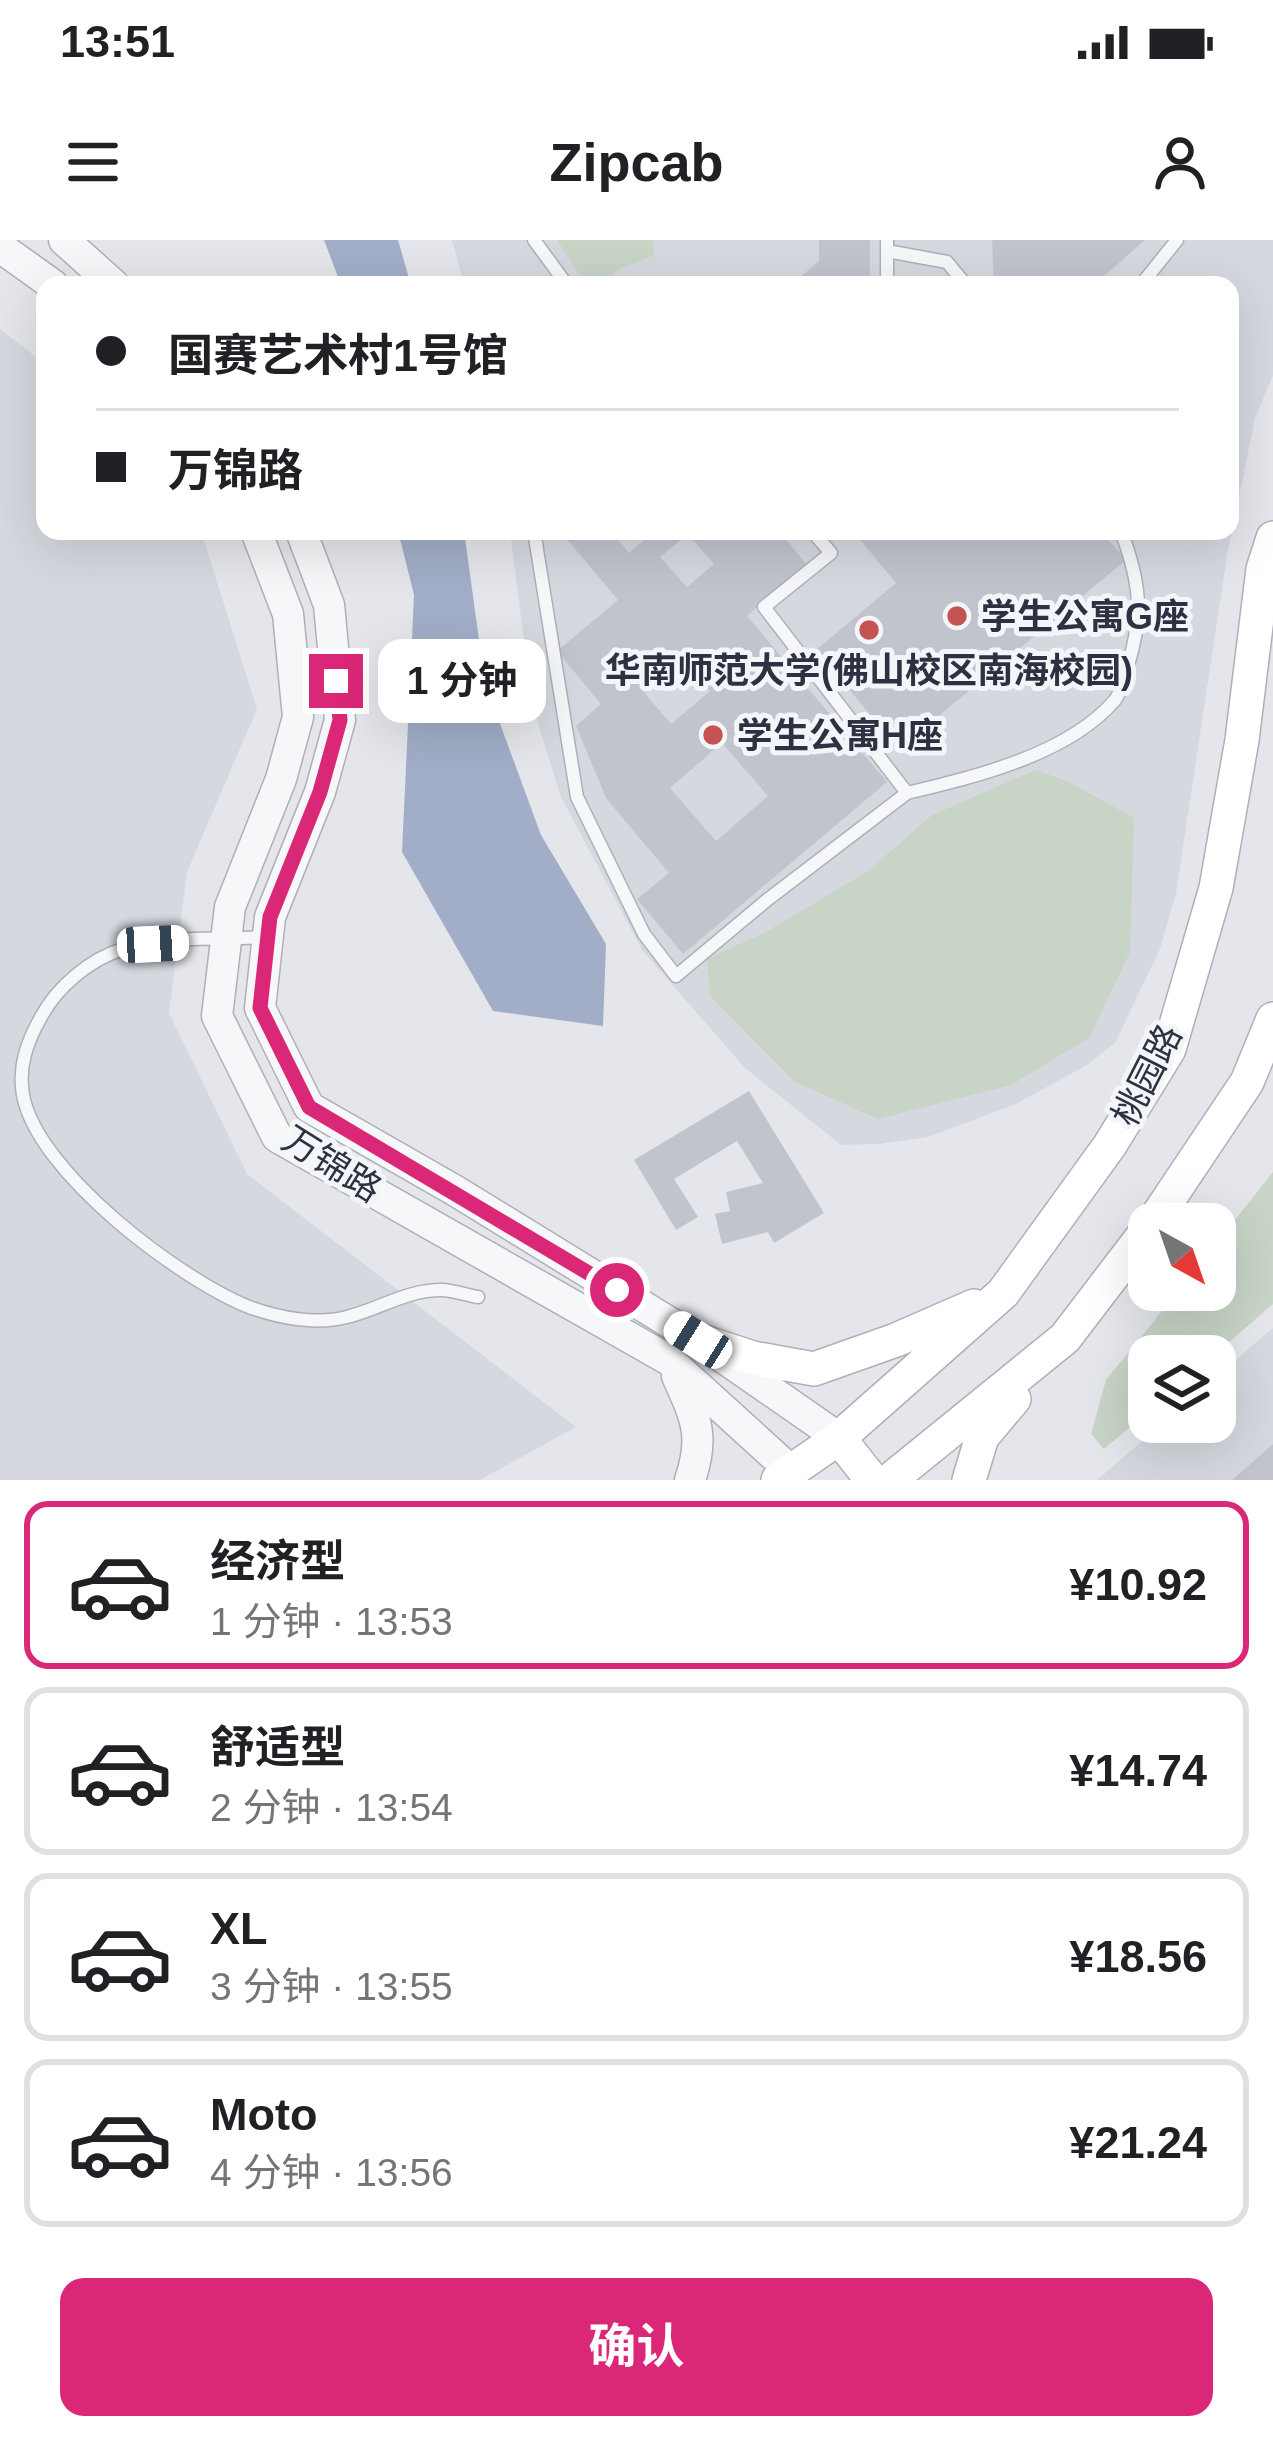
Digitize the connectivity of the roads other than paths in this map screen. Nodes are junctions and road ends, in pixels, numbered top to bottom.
1 (64, 240) edge
2 (534, 240) edge
3 (1177, 240) edge
4 (887, 245) edge
5 (0, 247) edge
6 (40, 276) edge
7 (104, 276) edge
8 (560, 276) edge
9 (887, 276) edge
10 (958, 276) edge
11 (1148, 276) edge
12 (1273, 538) edge
13 (259, 540) edge
14 (304, 540) edge
15 (535, 540) edge
16 (819, 540) edge
17 (1124, 540) edge
18 (907, 793) junction
19 (268, 937) junction
20 (226, 940) junction
21 (1273, 1019) edge
22 (1165, 1203) edge
23 (1128, 1255) edge
24 (1003, 1293) junction
25 (478, 1298) dead end
26 (1065, 1338) junction
27 (698, 1340) junction
28 (669, 1360) junction
29 (839, 1438) junction
30 (789, 1477) edge
31 (690, 1480) edge
32 (872, 1480) edge
33 (890, 1480) edge
34 (969, 1480) edge

1 - 7 street
2 - 8 lane
3 - 11 lane
4 - 9 lane
4 - 10 lane
5 - 6 street
12 - 24 main road, 桃园路
13 - 20 street, 万锦路
14 - 19 street, 万锦路
15 - 18 lane
16 - 18 lane
17 - 18 lane
19 - 20 lane
19 - 27 street, 万锦路
20 - 25 lane
20 - 28 street, 万锦路
21 - 22 main road
23 - 26 main road
24 - 27 main road
24 - 29 main road, 桃园路
26 - 33 main road
26 - 34 main road
27 - 29 street, 万锦路
28 - 30 street, 万锦路
28 - 31 street
29 - 30 main road, 桃园路
29 - 32 main road

